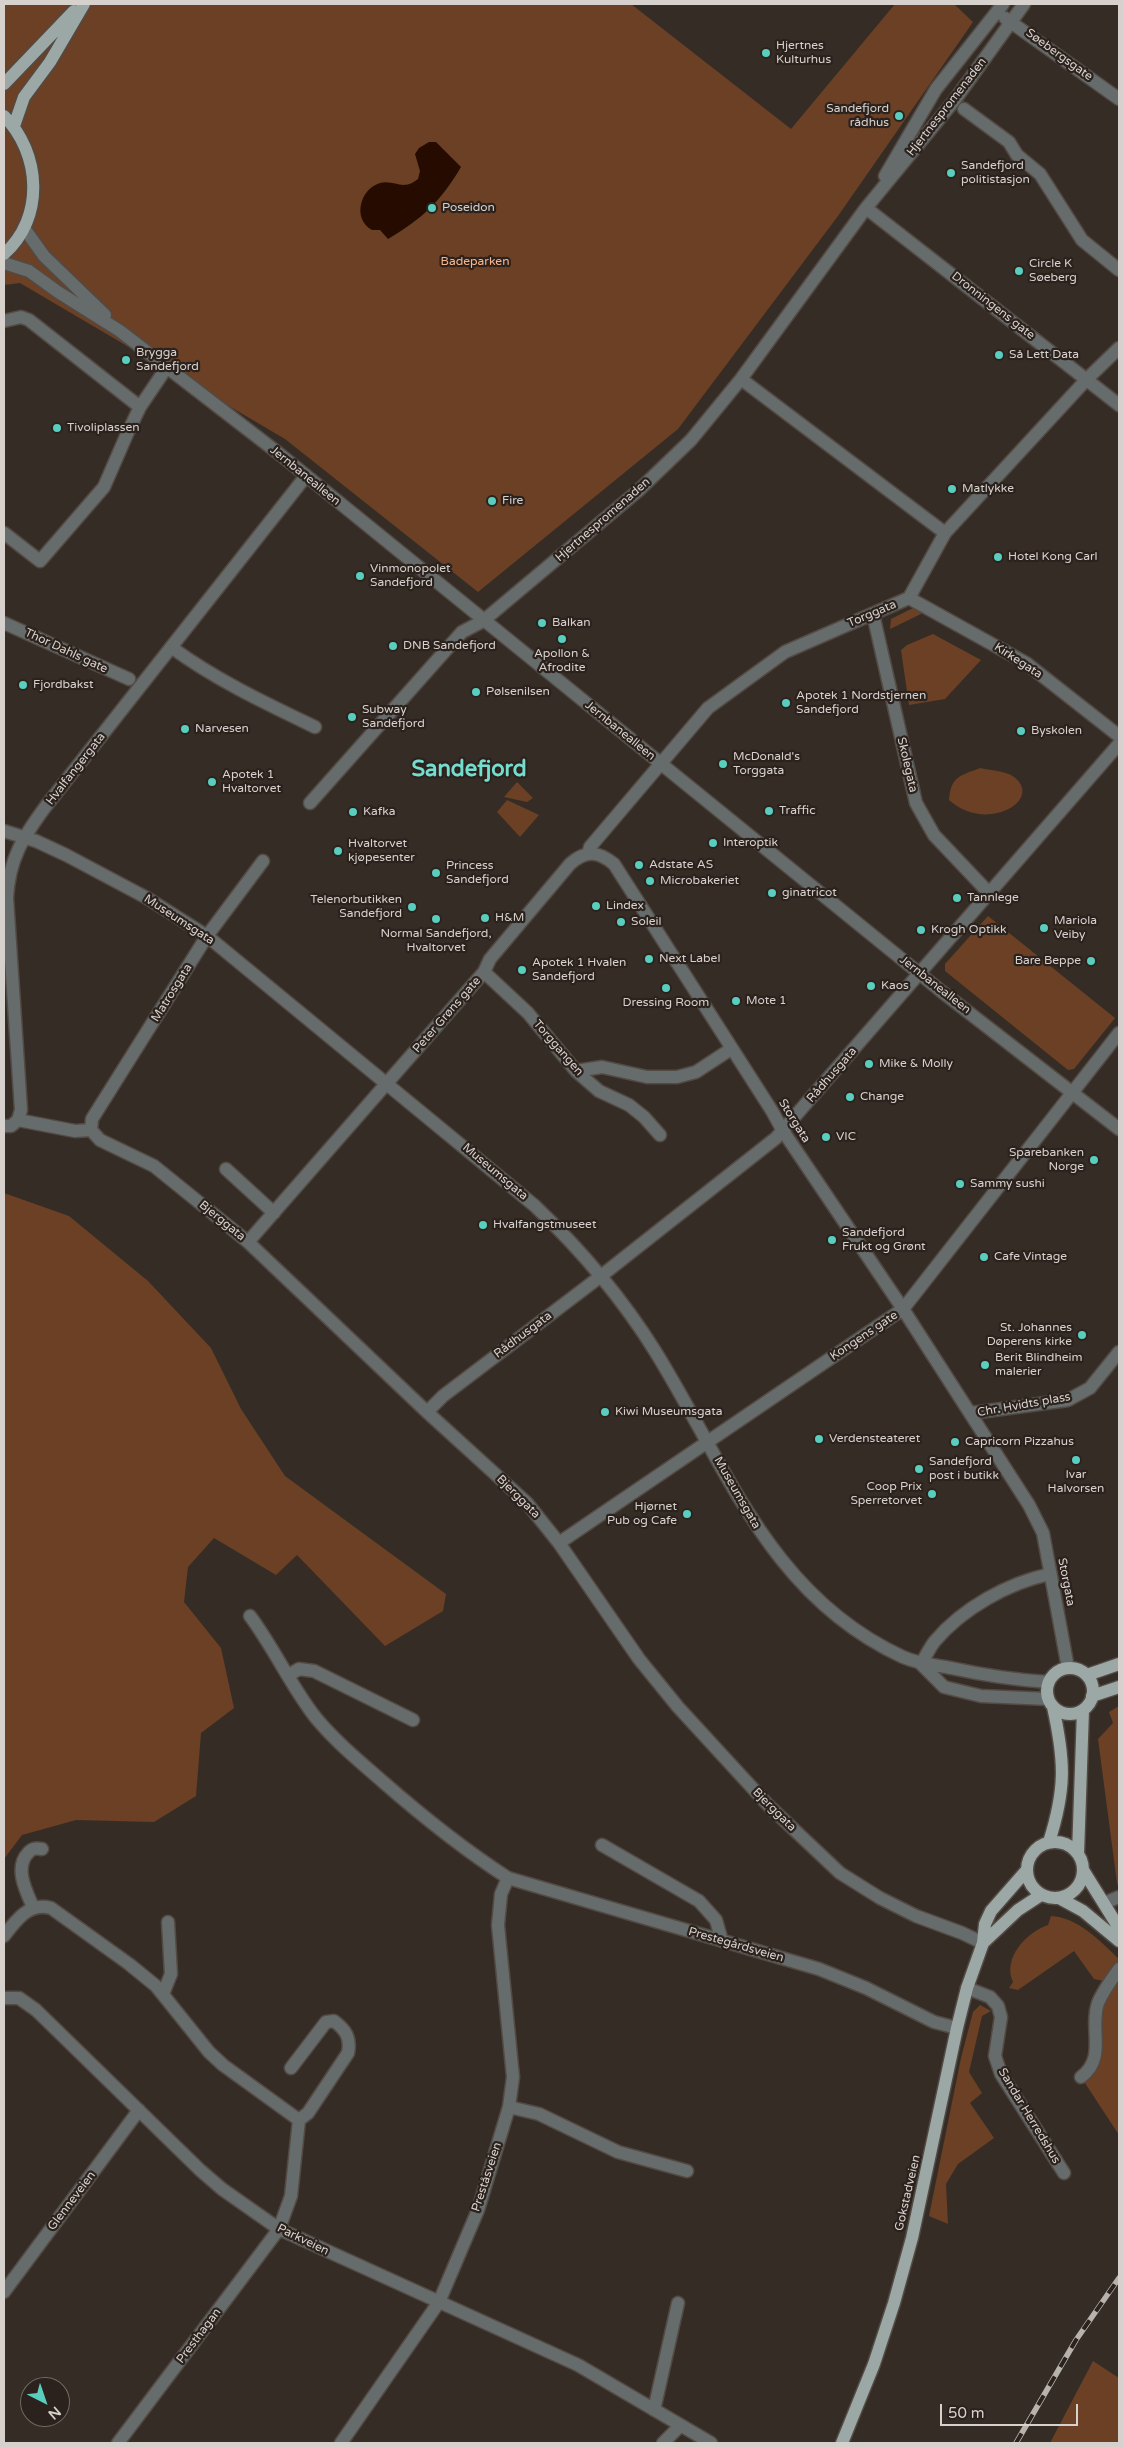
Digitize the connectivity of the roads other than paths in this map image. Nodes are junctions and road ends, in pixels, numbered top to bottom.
1 (83, 4) edge
2 (1024, 4) edge
3 (1000, 8) edge
4 (1011, 22) junction
5 (4, 84) edge
6 (1119, 100) edge
7 (964, 109) dead end
8 (4, 116) edge
9 (14, 126) junction
10 (866, 208) junction
11 (24, 228) junction
12 (4, 254) edge
13 (4, 263) edge
14 (1119, 270) edge
15 (4, 321) edge
16 (120, 331) junction
17 (1119, 348) edge
18 (167, 367) junction
19 (742, 379) junction
20 (1087, 379) junction
21 (1119, 405) edge
22 (140, 408) junction
23 (306, 476) junction
24 (945, 533) junction
25 (5, 534) edge
26 (909, 598) junction
27 (873, 614) junction
28 (484, 621) junction
29 (4, 623) edge
30 (172, 646) junction
31 (129, 680) dead end
32 (315, 728) dead end
33 (1119, 736) edge
34 (1119, 744) edge
35 (660, 764) junction
36 (310, 803) dead end
37 (4, 830) edge
38 (24, 837) junction
39 (588, 854) junction
40 (263, 861) dead end
41 (989, 893) junction
42 (207, 936) junction
43 (484, 972) junction
44 (920, 974) junction
45 (1119, 1033) edge
46 (731, 1049) junction
47 (576, 1071) junction
48 (388, 1083) junction
49 (1073, 1092) junction
50 (18, 1120) junction
51 (4, 1126) edge
52 (1119, 1129) edge
53 (91, 1130) junction
54 (783, 1131) junction
55 (660, 1135) dead end
56 (226, 1169) dead end
57 (274, 1213) junction
58 (248, 1242) junction
59 (601, 1276) junction
60 (903, 1308) junction
61 (1119, 1352) edge
62 (427, 1412) junction
63 (972, 1413) junction
64 (708, 1442) junction
65 (1029, 1505) joint
66 (559, 1543) junction
67 (1050, 1574) junction
68 (250, 1616) dead end
69 (921, 1664) junction
70 (1119, 1664) edge
71 (1068, 1668) junction
72 (289, 1675) junction
73 (1087, 1676) junction
74 (1048, 1682) junction
75 (1119, 1686) edge
76 (1092, 1696) junction
77 (1050, 1703) junction
78 (1083, 1710) junction
79 (413, 1720) dead end
80 (1048, 1842) junction
81 (602, 1845) dead end
82 (42, 1849) dead end
83 (1078, 1854) junction
84 (1083, 1870) junction
85 (1026, 1871) junction
86 (508, 1878) junction
87 (1041, 1895) junction
88 (1119, 1897) edge
89 (1059, 1898) junction
90 (1104, 1903) junction
91 (33, 1907) junction
92 (168, 1922) dead end
93 (1119, 1928) edge
94 (4, 1936) edge
95 (722, 1941) junction
96 (1119, 1941) edge
97 (983, 1943) junction
98 (1119, 1969) edge
99 (967, 1988) junction
100 (163, 1994) junction
101 (4, 1998) edge
102 (957, 2028) junction
103 (291, 2068) dead end
104 (1081, 2077) dead end
105 (509, 2107) junction
106 (139, 2110) junction
107 (299, 2120) junction
108 (688, 2171) dead end
109 (1064, 2173) dead end
110 (279, 2229) junction
111 (4, 2292) edge
112 (439, 2302) junction
113 (678, 2303) dead end
114 (654, 2410) junction
115 (680, 2426) junction
116 (118, 2443) edge
117 (341, 2443) edge
118 (663, 2443) edge
119 (710, 2443) edge
120 (842, 2443) edge

1 - 5 main road
1 - 9 main road
2 - 4 street, Hjertnespromenaden
3 - 4 street, Søebergsgate
3 - 10 street, Hjertnespromenaden
4 - 6 street, Søebergsgate
4 - 10 street, Hjertnespromenaden
7 - 14 street
8 - 9 main road
9 - 11 main road
10 - 19 street, Hjertnespromenaden
10 - 20 street, Dronningens gate
11 - 12 main road
11 - 16 street, Jernbanealleen
13 - 16 street, Jernbanealleen
15 - 22 street
16 - 18 street, Jernbanealleen
17 - 20 street, Torggata
18 - 22 street
18 - 23 street, Jernbanealleen
19 - 24 street
19 - 28 street, Hjertnespromenaden
20 - 21 street, Dronningens gate
20 - 24 street, Torggata
22 - 25 street
23 - 28 street, Jernbanealleen
23 - 30 street, Hvalfangergata
24 - 26 street, Torggata
26 - 27 street, Torggata
26 - 33 street, Kirkegata
27 - 35 street, Torggata
27 - 41 street, Skolegata
28 - 35 street, Jernbanealleen
28 - 36 street, Hjertnespromenaden
29 - 31 street, Thor Dahls gate
30 - 32 street
30 - 38 street, Hvalfangergata
34 - 41 street, Rådhusgata
35 - 39 street, Peter Grøns gate
35 - 44 street, Jernbanealleen
37 - 38 street, Museumsgata
38 - 42 street, Museumsgata
38 - 50 street, Hvalfangergata
39 - 43 street, Peter Grøns gate
39 - 46 street, Storgata
40 - 42 street, Matrosgata
41 - 44 street, Rådhusgata
42 - 48 street, Museumsgata
42 - 53 street, Matrosgata
43 - 47 street, Torggangen
43 - 48 street, Peter Grøns gate
44 - 49 street, Jernbanealleen
44 - 54 street, Rådhusgata
45 - 49 street, Kongens gate
46 - 47 street
46 - 54 street, Storgata
47 - 55 street, Torggangen
48 - 57 street, Peter Grøns gate
48 - 59 street, Museumsgata
49 - 52 street, Jernbanealleen
49 - 60 street, Kongens gate
50 - 51 street
50 - 53 street
53 - 58 street, Bjerggata
54 - 59 street, Rådhusgata
54 - 60 street, Storgata
56 - 57 street
57 - 58 street, Peter Grøns gate
58 - 62 street, Bjerggata
59 - 62 street, Rådhusgata
59 - 64 street, Museumsgata
60 - 63 street, Storgata
60 - 64 street, Kongens gate
61 - 63 street, Chr. Hvidts plass
62 - 66 street, Bjerggata
63 - 65 street, Chr. Hvidts plass
64 - 66 street, Kongens gate
64 - 69 street, Museumsgata
65 - 67 street, Storgata
66 - 97 street, Bjerggata
67 - 69 street
67 - 71 street, Storgata
68 - 72 street, Prestegårdsveien
69 - 74 street, Museumsgata
69 - 77 street, Museumsgata
70 - 73 main road
71 - 73 main road
71 - 74 main road
72 - 79 street
72 - 86 street, Prestegårdsveien
73 - 76 main road
74 - 77 main road
75 - 76 main road
76 - 78 main road
77 - 78 main road
77 - 80 main road
78 - 83 main road
80 - 83 main road
80 - 85 main road, Gokstadveien
81 - 95 street
82 - 91 street
83 - 84 main road
84 - 89 main road
84 - 90 main road
85 - 87 main road
85 - 97 main road, Gokstadveien
86 - 95 street, Prestegårdsveien
86 - 105 street, Preståsveien
87 - 89 main road
87 - 97 main road, Gokstadveien
88 - 90 street
89 - 96 main road
90 - 93 main road
91 - 94 street
91 - 100 street
92 - 100 street
95 - 102 street, Prestegårdsveien
97 - 99 main road, Gokstadveien
98 - 104 street
99 - 102 main road, Gokstadveien
99 - 109 street, Sandar Herredshus
100 - 107 street
101 - 106 street, Parkveien
102 - 120 main road, Gokstadveien
103 - 107 street
105 - 108 street
105 - 112 street, Preståsveien
106 - 110 street, Parkveien
106 - 111 street, Glenneveien
107 - 110 street, Presthagan
110 - 112 street, Parkveien
110 - 116 street, Presthagan
112 - 114 street, Parkveien
112 - 117 street, Preståsveien
113 - 114 street
114 - 115 street, Parkveien
115 - 118 street
115 - 119 street, Parkveien

